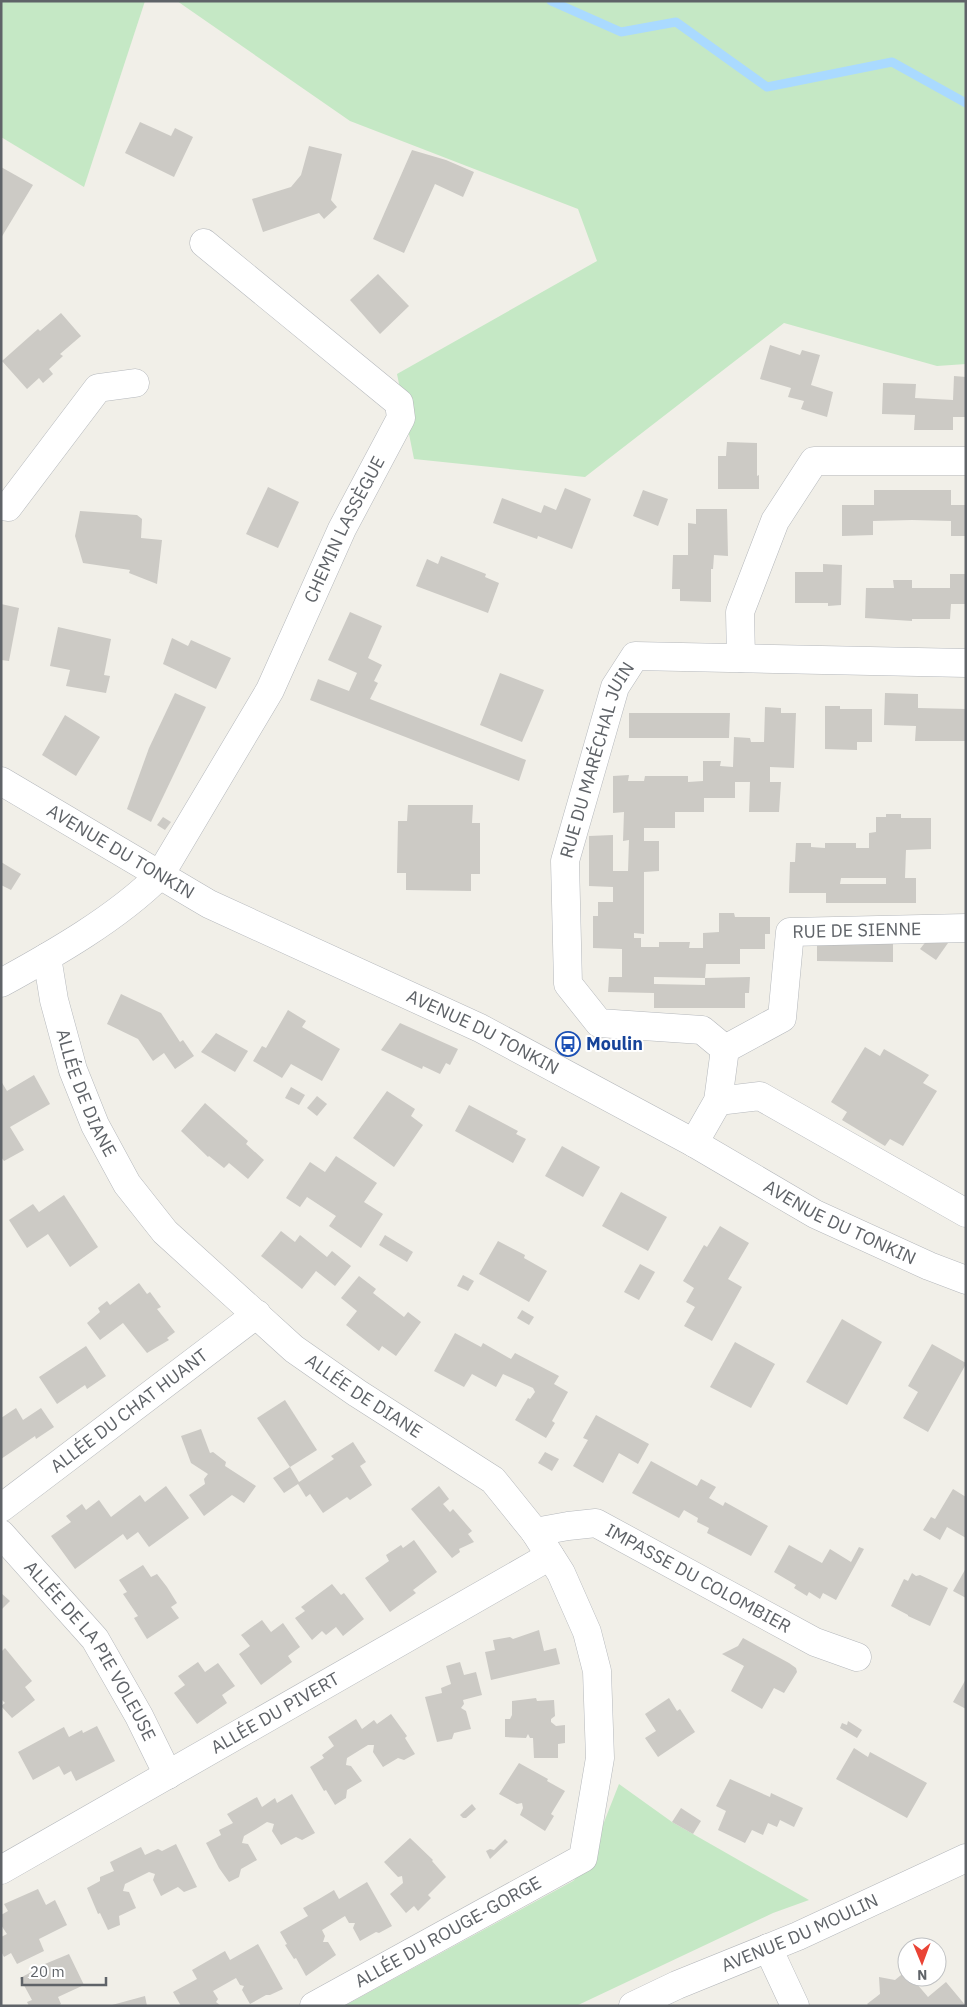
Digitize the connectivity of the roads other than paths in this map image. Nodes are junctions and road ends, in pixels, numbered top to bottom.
1 (204, 243) dead end
2 (135, 383) dead end
3 (966, 462) edge
4 (1, 506) edge
5 (741, 658) junction
6 (966, 663) edge
7 (1, 781) edge
8 (160, 876) junction
9 (966, 928) edge
10 (47, 957) junction
11 (1, 983) edge
12 (724, 1049) junction
13 (718, 1101) junction
14 (694, 1143) junction
15 (966, 1213) edge
16 (966, 1280) edge
17 (257, 1314) junction
18 (1, 1508) edge
19 (535, 1532) junction
20 (1, 1534) edge
21 (550, 1556) junction
22 (857, 1657) dead end
23 (168, 1775) junction
24 (583, 1858) joint
25 (966, 1858) edge
26 (1, 1870) edge
27 (768, 1948) junction
28 (314, 2006) edge
29 (633, 2006) edge
30 (795, 2006) edge

1 - 8 street, CHEMIN LASSÈGUE
2 - 4 street
3 - 5 street
5 - 6 street, RUE DU MARÉCHAL JUIN
5 - 12 street, RUE DU MARÉCHAL JUIN
7 - 8 street, AVENUE DU TONKIN
8 - 10 street, CHEMIN LASSÈGUE
8 - 14 street, AVENUE DU TONKIN
9 - 12 street, RUE DE SIENNE
10 - 11 street, CHEMIN LASSÈGUE
10 - 17 street, ALLÉE DE DIANE
12 - 13 street
13 - 14 street
13 - 15 street
14 - 16 street, AVENUE DU TONKIN
17 - 18 street, ALLÉE DU CHAT HUANT
17 - 19 street, ALLÉE DE DIANE
19 - 21 street, ALLÉE DE DIANE
19 - 22 street, IMPASSE DU COLOMBIER
20 - 23 street, ALLÉE DE LA PIE VOLEUSE
21 - 23 street, ALLÉE DU PIVERT
21 - 24 street, ALLÉE DE DIANE
23 - 26 street, ALLÉE DU PIVERT
24 - 28 street, ALLÉE DU ROUGE-GORGE
25 - 27 street, AVENUE DU MOULIN
27 - 29 street, AVENUE DU MOULIN
27 - 30 street

